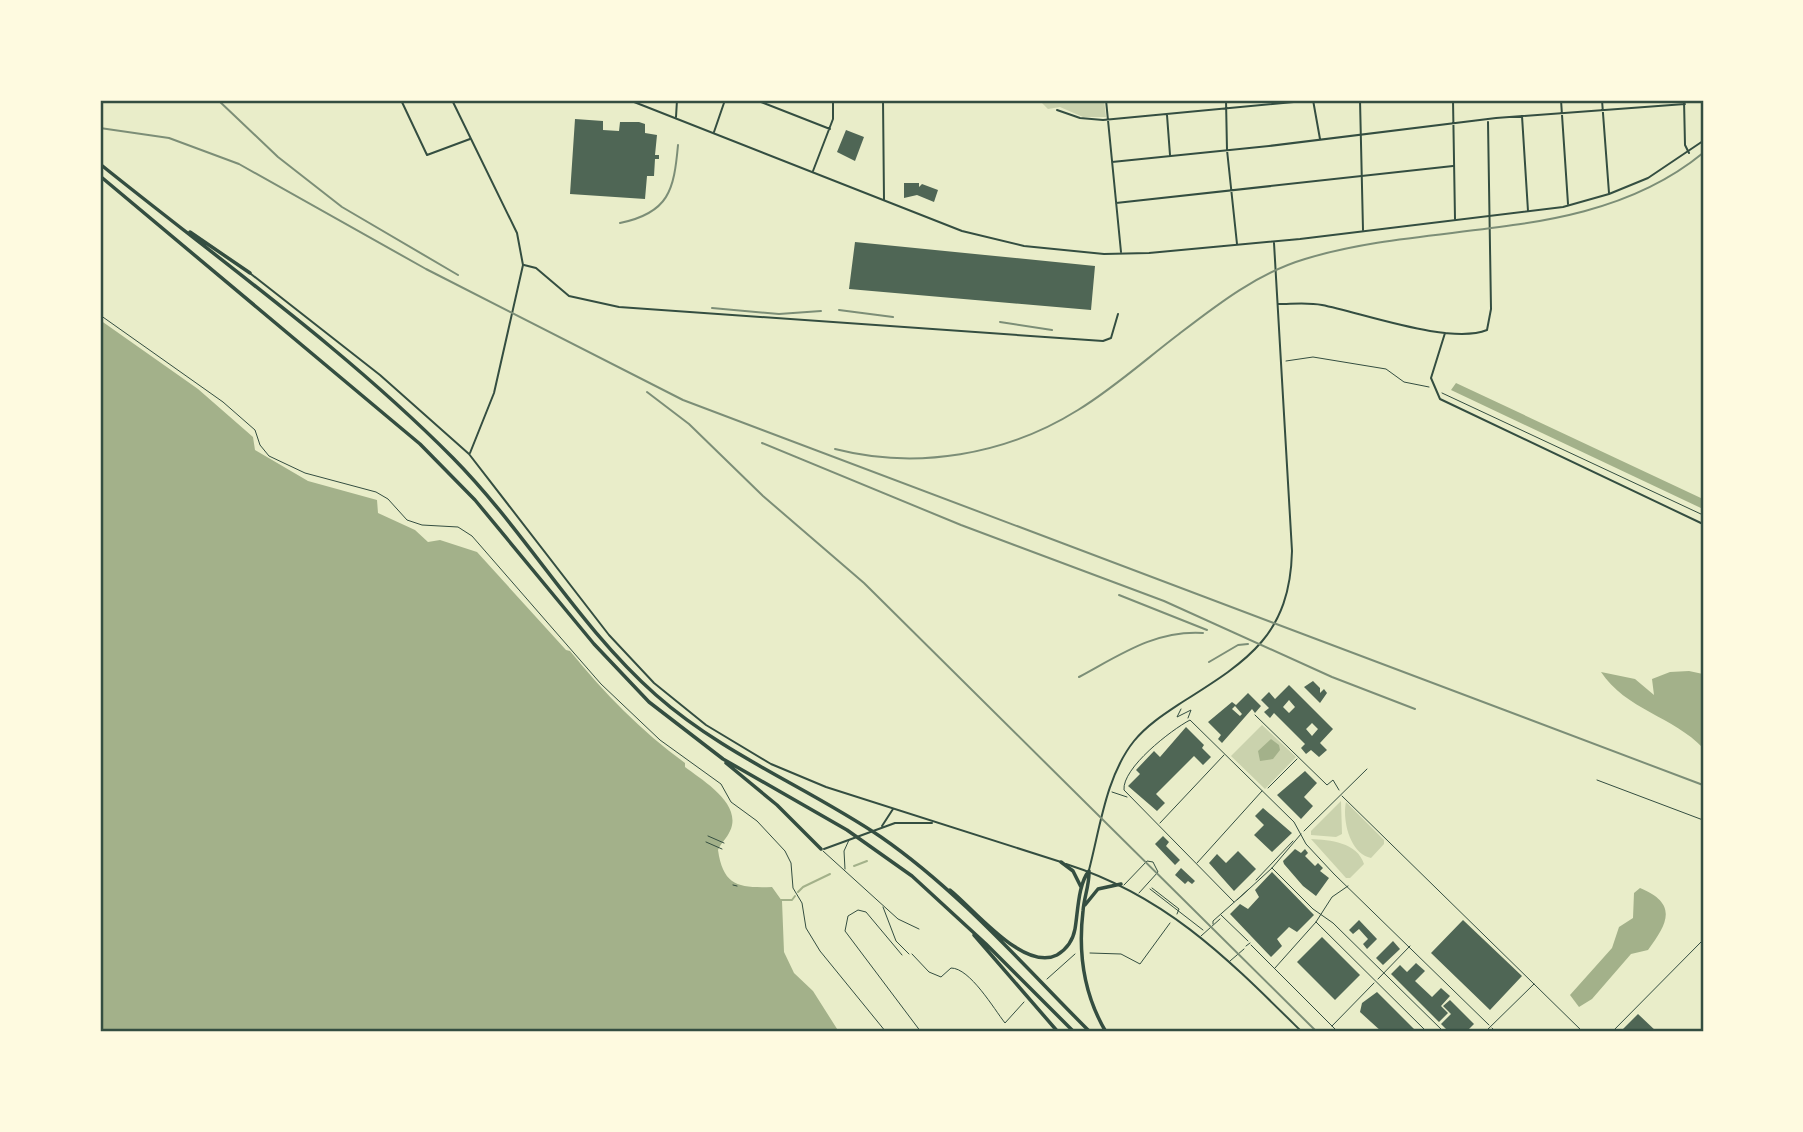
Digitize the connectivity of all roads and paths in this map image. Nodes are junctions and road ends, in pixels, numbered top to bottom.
1 (401, 100) edge
2 (452, 100) edge
3 (629, 100) edge
4 (677, 100) edge
5 (726, 100) edge
6 (756, 100) edge
7 (833, 100) edge
8 (883, 100) edge
9 (1106, 100) edge
10 (1226, 100) edge
11 (1314, 100) edge
12 (1360, 100) edge
13 (1452, 100) edge
14 (1561, 100) edge
15 (1602, 100) edge
16 (1685, 100) edge
17 (1685, 104) junction
18 (1226, 109) junction
19 (1057, 110) dead end
20 (1602, 110) junction
21 (1562, 113) junction
22 (1167, 115) junction
23 (1522, 116) junction
24 (676, 118) junction
25 (1108, 119) junction
26 (1488, 120) junction
27 (1453, 125) junction
28 (830, 129) junction
29 (714, 133) junction
30 (1361, 136) junction
31 (471, 139) junction
32 (1320, 140) junction
33 (1703, 141) edge
34 (1227, 150) junction
35 (1689, 153) junction
36 (1170, 156) junction
37 (1112, 162) junction
38 (100, 164) edge
39 (1453, 166) junction
40 (813, 172) junction
41 (100, 176) edge
42 (1361, 176) junction
43 (1231, 191) junction
44 (1609, 194) junction
45 (884, 201) junction
46 (1116, 202) junction
47 (1569, 205) junction
48 (1528, 212) junction
49 (1489, 216) junction
50 (1455, 220) junction
51 (176, 224) junction
52 (1363, 231) junction
53 (1274, 242) junction
54 (1237, 245) junction
55 (1121, 254) junction
56 (523, 265) junction
57 (250, 273) joint
58 (1277, 304) junction
59 (1118, 314) dead end
60 (100, 315) edge
61 (1446, 332) junction
62 (469, 454) junction
63 (1703, 524) edge
64 (1178, 706) junction
65 (1255, 715) dead end
66 (1189, 720) junction
67 (714, 753) junction
68 (1224, 755) junction
69 (1298, 757) junction
70 (1367, 769) dead end
71 (1597, 780) dead end
72 (1110, 791) junction
73 (1263, 792) junction
74 (1342, 796) junction
75 (1130, 798) junction
76 (893, 809) junction
77 (1703, 820) edge
78 (937, 823) junction
79 (1158, 824) junction
80 (881, 827) junction
81 (1302, 833) junction
82 (708, 836) dead end
83 (850, 839) junction
84 (1295, 841) junction
85 (706, 842) dead end
86 (724, 843) dead end
87 (722, 849) dead end
88 (821, 849) junction
89 (1061, 862) junction
90 (1195, 864) junction
91 (1272, 868) junction
92 (845, 871) junction
93 (1089, 871) junction
94 (932, 876) junction
95 (1256, 880) junction
96 (1122, 885) junction
97 (1348, 886) junction
98 (1082, 890) junction
99 (1139, 893) junction
100 (1234, 902) junction
101 (882, 905) junction
102 (1322, 913) junction
103 (1082, 914) junction
104 (1220, 916) junction
105 (1316, 922) junction
106 (966, 925) junction
107 (919, 929) dead end
108 (1206, 932) junction
109 (1201, 936) junction
110 (1703, 940) edge
111 (1250, 943) junction
112 (1410, 946) junction
113 (905, 951) junction
114 (909, 954) dead end
115 (1229, 962) junction
116 (1275, 968) junction
117 (1384, 973) junction
118 (1376, 981) junction
119 (1043, 984) dead end
120 (1534, 984) junction
121 (1023, 1004) dead end
122 (1332, 1026) junction
123 (1491, 1027) junction
124 (886, 1032) edge
125 (921, 1032) edge
126 (1058, 1032) edge
127 (1074, 1032) edge
128 (1090, 1032) edge
129 (1106, 1032) edge
130 (1302, 1032) edge
131 (1338, 1032) edge
132 (1427, 1032) edge
133 (1444, 1032) edge
134 (1485, 1032) edge
135 (1496, 1032) edge
136 (1583, 1032) edge
137 (1612, 1032) edge

1 - 31 street
2 - 31 street
3 - 24 street
4 - 24 street
5 - 29 street
6 - 28 street
7 - 28 street
8 - 45 street
9 - 25 street
10 - 18 street
11 - 18 street
11 - 32 street
12 - 30 street
13 - 27 street
14 - 21 street
15 - 20 street
16 - 17 street
17 - 20 street
17 - 35 street
18 - 22 street
18 - 34 street
19 - 25 street
20 - 21 street
20 - 44 street
21 - 23 street
21 - 47 street
22 - 25 street
22 - 36 street
23 - 26 street
23 - 48 street
24 - 29 street
25 - 37 street
26 - 27 street
26 - 49 street
27 - 30 street
27 - 39 street
28 - 40 street
29 - 40 street
30 - 32 street
30 - 42 street
31 - 56 street
32 - 34 street
33 - 35 street
34 - 36 street
34 - 43 street
35 - 44 street
36 - 37 street
37 - 46 street
38 - 51 highway
39 - 42 street
39 - 50 street
40 - 45 street
41 - 67 highway
42 - 43 street
42 - 52 street
43 - 46 street
43 - 54 street
44 - 47 street
45 - 55 street
46 - 55 street
47 - 48 street
48 - 49 street
49 - 50 street
49 - 61 street
50 - 52 street
51 - 57 highway
51 - 94 highway
52 - 53 street
53 - 54 street
53 - 58 street
54 - 55 street
56 - 59 street
56 - 62 street
57 - 62 street
58 - 61 street
58 - 64 street
60 - 124 path
61 - 63 street
62 - 76 street
64 - 66 path
64 - 72 street
65 - 69 path
66 - 68 street
66 - 75 street
67 - 88 highway
67 - 106 highway
68 - 73 street
68 - 79 street
69 - 73 path
69 - 74 path
70 - 74 street
71 - 77 street
72 - 75 street
72 - 93 street
73 - 81 street
73 - 90 street
74 - 81 street
74 - 120 street
75 - 79 street
76 - 78 street
76 - 80 street
78 - 80 street
78 - 89 street
79 - 90 street
80 - 83 street
81 - 84 street
81 - 97 street
82 - 86 path
83 - 88 street
83 - 92 street
84 - 91 street
84 - 95 street
85 - 87 path
88 - 92 street
89 - 93 street
89 - 98 highway
90 - 100 street
91 - 95 street
91 - 102 street
92 - 101 street
93 - 96 street
93 - 98 highway
93 - 103 highway
94 - 98 highway
94 - 128 highway
95 - 100 street
96 - 99 street
96 - 99 street
96 - 103 highway
97 - 102 street
97 - 112 street
99 - 109 street
100 - 104 street
101 - 107 street
101 - 113 street
102 - 105 street
102 - 117 street
103 - 129 highway
104 - 108 street
104 - 111 street
105 - 116 street
105 - 118 street
106 - 126 highway
106 - 127 highway
108 - 109 street
108 - 119 path
109 - 115 street
110 - 137 street
111 - 115 street
111 - 116 street
112 - 117 street
112 - 123 street
113 - 114 street
113 - 121 path
113 - 125 path
115 - 130 street
116 - 122 street
117 - 118 street
117 - 133 street
118 - 122 street
118 - 132 street
120 - 123 street
120 - 136 street
122 - 131 street
123 - 134 street
123 - 135 street

